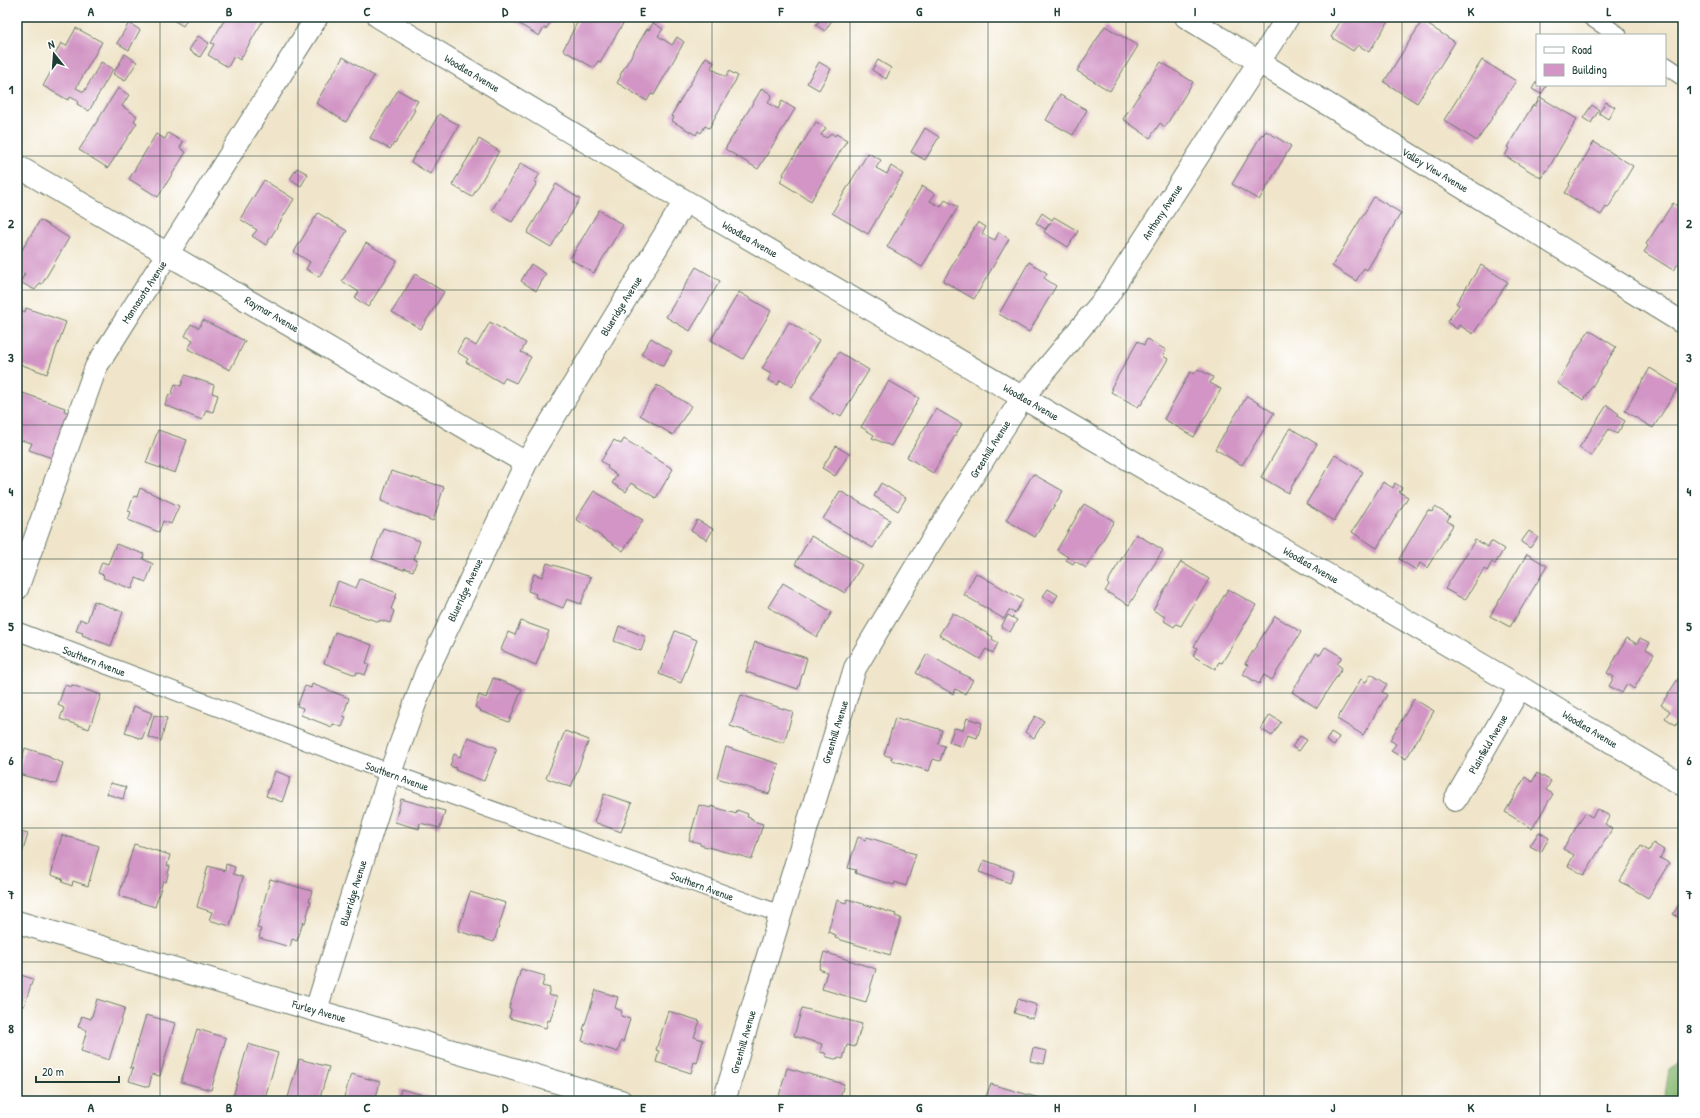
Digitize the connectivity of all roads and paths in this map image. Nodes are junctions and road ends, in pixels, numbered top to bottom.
1 (317, 17) edge
2 (379, 17) edge
3 (1186, 17) edge
4 (1288, 17) edge
5 (1591, 17) edge
6 (1616, 34) edge
7 (1259, 62) junction
8 (1666, 66) edge
9 (1683, 77) edge
10 (17, 166) edge
11 (685, 201) junction
12 (169, 253) junction
13 (1683, 323) edge
14 (1023, 397) junction
15 (526, 463) junction
16 (17, 589) edge
17 (17, 631) edge
18 (1520, 687) junction
19 (390, 773) junction
20 (1683, 785) edge
21 (1455, 800) dead end
22 (780, 914) junction
23 (17, 922) edge
24 (316, 1010) junction
25 (621, 1101) edge
26 (724, 1101) edge

1 - 12 street, Mannasota Avenue
2 - 11 street, Woodlea Avenue
3 - 7 street, Valley View Avenue
4 - 7 street, Anthony Avenue
5 - 6 lane
7 - 13 street, Valley View Avenue
7 - 14 street, Anthony Avenue
8 - 9 lane
10 - 12 street, Raymar Avenue
11 - 14 street, Woodlea Avenue
11 - 15 street, Blueridge Avenue
12 - 15 street, Raymar Avenue
12 - 16 street, Mannasota Avenue
14 - 18 street, Woodlea Avenue
14 - 22 street, Greenhill Avenue
15 - 19 street, Blueridge Avenue
17 - 19 lane, Southern Avenue
18 - 20 street, Woodlea Avenue
18 - 21 street, Plainfield Avenue
19 - 22 lane, Southern Avenue
19 - 24 street, Blueridge Avenue
22 - 26 street, Greenhill Avenue
23 - 24 street, Furley Avenue
24 - 25 street, Furley Avenue

